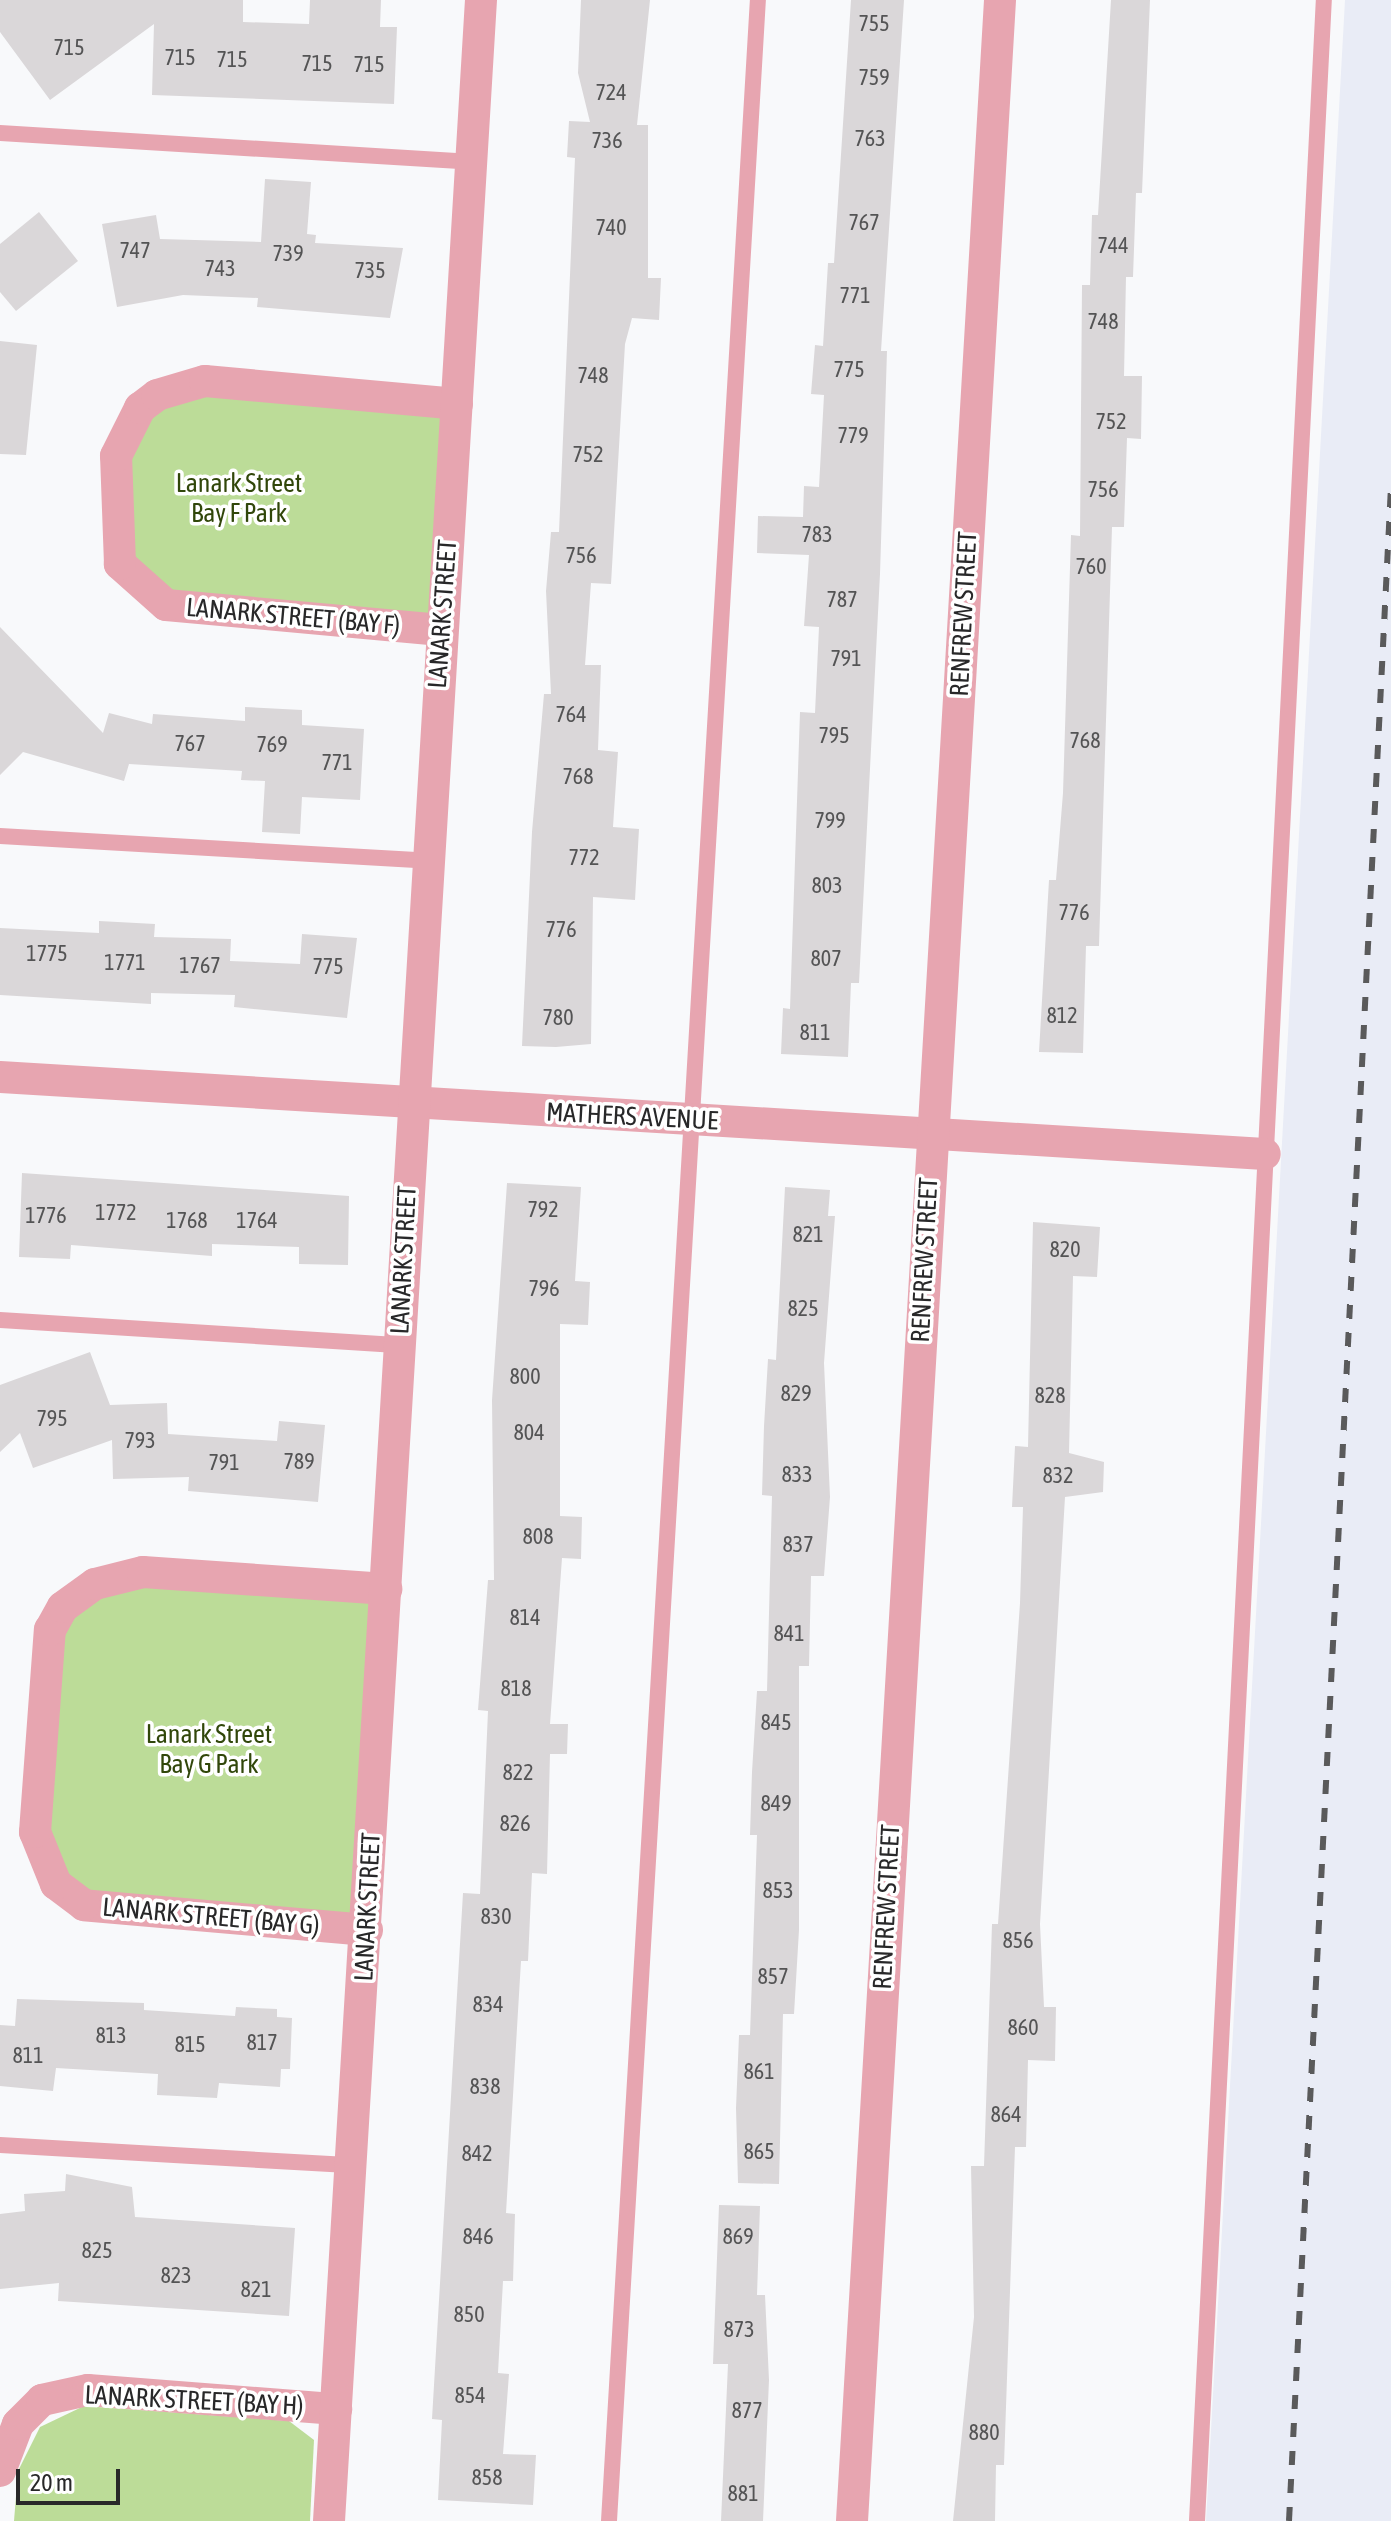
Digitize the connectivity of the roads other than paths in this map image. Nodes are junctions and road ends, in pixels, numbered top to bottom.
1 (481, 0) edge
2 (758, 0) edge
3 (1000, 0) edge
4 (1324, 0) edge
5 (0, 133) edge
6 (472, 162) junction
7 (457, 404) junction
8 (441, 630) junction
9 (0, 836) edge
10 (429, 861) junction
11 (0, 1077) edge
12 (412, 1105) junction
13 (691, 1120) junction
14 (932, 1133) junction
15 (1265, 1154) junction
16 (0, 1320) edge
17 (400, 1345) junction
18 (386, 1589) junction
19 (367, 1930) junction
20 (0, 2145) edge
21 (352, 2165) junction
22 (336, 2409) junction
23 (0, 2471) edge
24 (329, 2521) edge
25 (609, 2521) edge
26 (852, 2521) edge
27 (1197, 2521) edge

1 - 6 street, LANARK STREET
2 - 13 lane
3 - 14 street, RENFREW STREET
4 - 15 lane
5 - 6 lane
6 - 7 street, LANARK STREET
7 - 8 street, LANARK STREET
7 - 8 street, LANARK STREET (BAY F)
8 - 10 street, LANARK STREET
9 - 10 lane
10 - 12 street, LANARK STREET
11 - 12 street, MATHERS AVENUE
12 - 13 street, MATHERS AVENUE
12 - 17 street, LANARK STREET
13 - 14 street, MATHERS AVENUE
13 - 25 lane
14 - 15 street, MATHERS AVENUE
14 - 26 street, RENFREW STREET
15 - 27 lane
16 - 17 lane
17 - 18 street, LANARK STREET
18 - 19 street, LANARK STREET
18 - 19 street, LANARK STREET (BAY G)
19 - 21 street, LANARK STREET
20 - 21 lane
21 - 22 street, LANARK STREET
22 - 23 street, LANARK STREET (BAY H)
22 - 24 street, LANARK STREET

